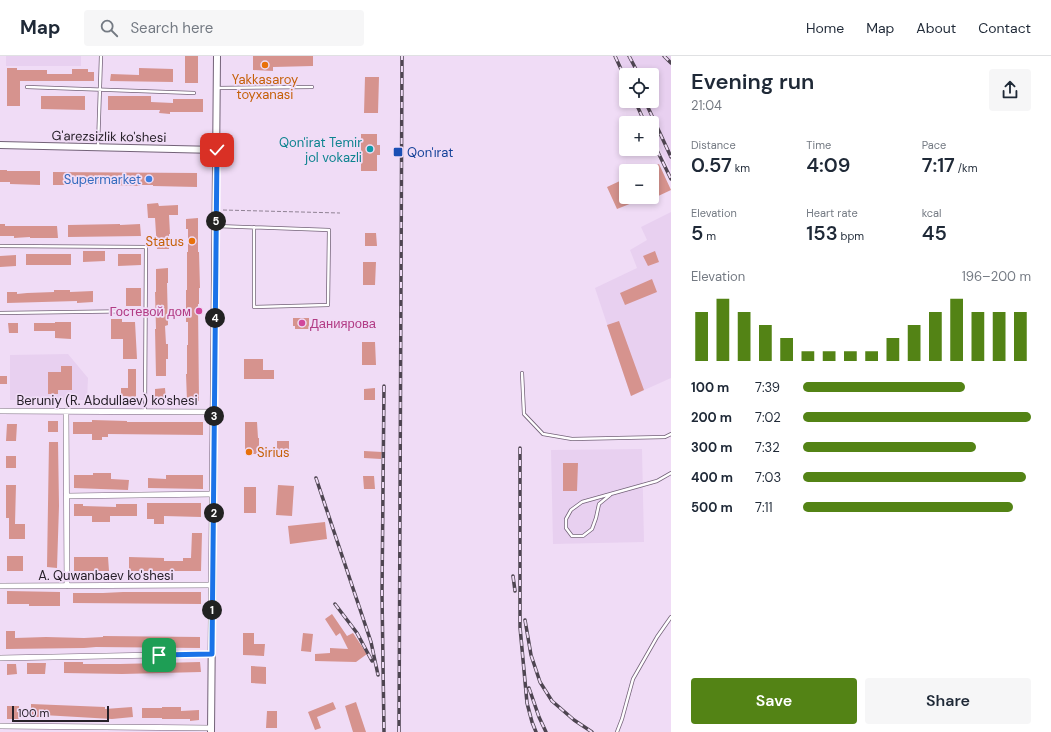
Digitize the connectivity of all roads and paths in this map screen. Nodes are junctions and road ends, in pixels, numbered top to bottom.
1 (100, 56) edge
2 (217, 56) edge
3 (27, 87) dead end
4 (312, 87) dead end
5 (217, 88) junction
6 (100, 89) junction
7 (194, 93) dead end
8 (0, 145) edge
9 (98, 147) junction
10 (217, 150) junction
11 (216, 210) junction
12 (340, 213) dead end
13 (216, 226) junction
14 (254, 227) junction
15 (0, 246) edge
16 (145, 311) junction
17 (0, 313) edge
18 (522, 373) dead end
19 (0, 411) edge
20 (66, 411) junction
21 (145, 411) junction
22 (214, 412) junction
23 (671, 434) edge
24 (671, 473) edge
25 (214, 494) junction
26 (610, 495) junction
27 (67, 496) junction
28 (213, 585) junction
29 (0, 586) edge
30 (67, 586) junction
31 (671, 617) edge
32 (212, 654) junction
33 (0, 658) edge
34 (0, 726) edge
35 (72, 730) edge
36 (139, 730) edge
37 (212, 730) edge
38 (617, 732) edge

1 - 6 lane
2 - 5 street
3 - 6 lane
4 - 5 lane
5 - 10 street
6 - 7 lane
6 - 9 lane
8 - 9 street, G'arezsizlik ko'shesi
9 - 10 street, G'arezsizlik ko'shesi
10 - 11 street
11 - 12 path
11 - 13 street
13 - 14 lane
13 - 22 street
14 - 14 lane
15 - 16 lane
16 - 17 lane
16 - 21 lane
18 - 23 lane
19 - 20 street, Beruniy (R. Abdullaev) ko'shesi
20 - 21 street, Beruniy (R. Abdullaev) ko'shesi
20 - 27 street
21 - 22 street, Beruniy (R. Abdullaev) ko'shesi
22 - 25 street
24 - 26 lane
25 - 27 street
25 - 28 street
26 - 26 lane
27 - 30 street
28 - 30 street, A. Quwanbaev ko'shesi
28 - 32 street
29 - 30 street, A. Quwanbaev ko'shesi
31 - 38 lane
32 - 33 street
32 - 37 street
34 - 35 street
35 - 36 street
36 - 37 street

